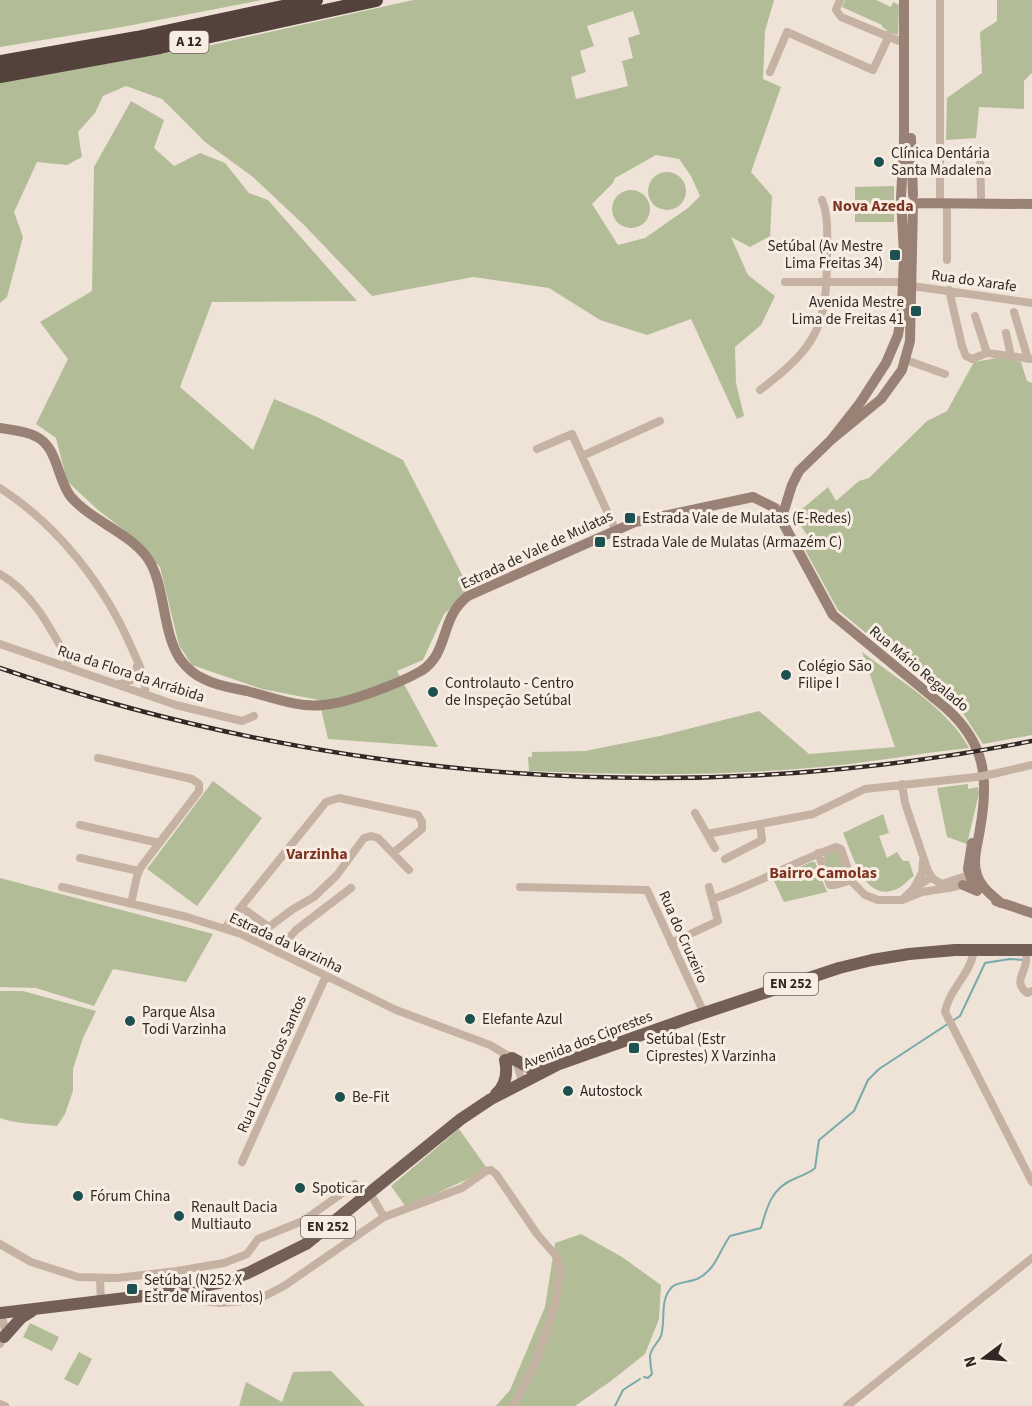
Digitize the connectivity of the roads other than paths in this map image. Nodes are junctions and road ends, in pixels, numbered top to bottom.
1 (316, 0) edge
2 (376, 0) edge
3 (840, 0) edge
4 (904, 0) edge
5 (911, 0) edge
6 (940, 2) dead end
7 (888, 38) junction
8 (904, 43) junction
9 (0, 62) edge
10 (770, 72) dead end
11 (0, 76) edge
12 (980, 156) dead end
13 (981, 197) junction
14 (1032, 197) edge
15 (822, 200) dead end
16 (910, 200) junction
17 (944, 200) junction
18 (1032, 204) edge
19 (947, 260) dead end
20 (785, 282) dead end
21 (827, 282) junction
22 (908, 284) junction
23 (949, 291) junction
24 (1032, 303) edge
25 (1014, 312) dead end
26 (975, 316) dead end
27 (1005, 333) dead end
28 (894, 344) junction
29 (987, 353) junction
30 (1011, 356) junction
31 (1030, 359) edge
32 (905, 360) junction
33 (886, 363) junction
34 (945, 374) dead end
35 (760, 390) dead end
36 (660, 421) dead end
37 (0, 428) edge
38 (831, 440) junction
39 (537, 449) dead end
40 (582, 456) junction
41 (0, 488) edge
42 (781, 520) junction
43 (615, 529) junction
44 (0, 574) edge
45 (845, 627) joint
46 (58, 642) junction
47 (0, 645) edge
48 (43, 659) junction
49 (138, 661) junction
50 (67, 667) junction
51 (115, 684) junction
52 (145, 694) junction
53 (254, 716) dead end
54 (98, 758) dead end
55 (1032, 765) edge
56 (902, 784) junction
57 (695, 813) dead end
58 (760, 824) junction
59 (80, 825) dead end
60 (707, 834) junction
61 (159, 843) junction
62 (715, 848) dead end
63 (393, 853) junction
64 (819, 853) junction
65 (80, 858) dead end
66 (923, 858) junction
67 (725, 859) dead end
68 (409, 870) dead end
69 (139, 871) junction
70 (932, 877) junction
71 (968, 877) junction
72 (852, 880) junction
73 (945, 886) junction
74 (62, 887) dead end
75 (520, 887) dead end
76 (709, 887) dead end
77 (351, 888) dead end
78 (915, 888) junction
79 (922, 892) junction
80 (713, 898) junction
81 (902, 900) junction
82 (1000, 903) junction
83 (131, 904) junction
84 (240, 907) junction
85 (1032, 913) edge
86 (269, 927) junction
87 (225, 928) junction
88 (258, 942) junction
89 (671, 943) junction
90 (974, 950) junction
91 (277, 952) junction
92 (1028, 954) edge
93 (326, 976) junction
94 (1032, 992) edge
95 (704, 1012) junction
96 (508, 1059) junction
97 (559, 1064) junction
98 (522, 1082) junction
99 (490, 1099) junction
100 (242, 1162) dead end
101 (1032, 1182) edge
102 (356, 1184) dead end
103 (370, 1193) junction
104 (384, 1217) junction
105 (0, 1244) edge
106 (1032, 1258) edge
107 (100, 1279) junction
108 (181, 1292) junction
109 (101, 1302) junction
110 (35, 1309) junction
111 (0, 1315) edge
112 (2, 1340) edge
113 (0, 1404) edge
114 (5, 1406) edge
115 (513, 1406) edge
116 (847, 1406) edge

1 - 9 highway, A 12
2 - 11 highway, A 12
3 - 7 street
4 - 8 main road
5 - 16 main road
6 - 17 street
7 - 8 street
7 - 10 street
8 - 16 main road
12 - 13 street
13 - 14 main road
13 - 17 main road
15 - 21 street
16 - 17 main road
16 - 22 main road
17 - 18 main road
17 - 19 street
20 - 21 street, Rua do Xarafe
21 - 22 street, Rua do Xarafe
21 - 35 street
22 - 23 street, Rua do Xarafe
22 - 28 main road
22 - 32 main road
23 - 24 street, Rua do Xarafe
23 - 29 street
25 - 31 street
26 - 29 street
27 - 30 street
28 - 32 main road
28 - 33 main road
29 - 30 street
30 - 31 street
32 - 33 main road
32 - 34 street
32 - 38 main road
33 - 38 main road
36 - 40 street
37 - 43 main road, Estrada de Vale de Mulatas
38 - 42 main road
39 - 40 street
40 - 43 street
41 - 49 street
42 - 43 main road, Estrada de Vale de Mulatas
42 - 45 main road, Estrada de Vale de Mulatas
44 - 46 street
45 - 71 main road, Rua Mário Regalado
46 - 48 street
46 - 50 street
47 - 48 street, Rua da Flora da Arrábida
48 - 50 street, Rua da Flora da Arrábida
49 - 51 street
49 - 52 street
50 - 51 street, Rua da Flora da Arrábida
51 - 52 street, Rua da Flora da Arrábida
52 - 53 street, Rua da Flora da Arrábida
54 - 61 street
55 - 56 street, bridge
56 - 58 street
56 - 66 street
57 - 60 street
58 - 60 street
58 - 67 street
59 - 61 street
60 - 62 street
61 - 69 street
63 - 68 street
63 - 84 street
63 - 86 street
64 - 72 street
64 - 72 street
64 - 80 street
65 - 69 street
66 - 70 street
66 - 78 street
69 - 83 street
70 - 73 street
70 - 78 street
70 - 79 street
71 - 73 street
71 - 82 main road
71 - 82 main road
72 - 81 street
73 - 79 street
74 - 83 street, Estrada da Varzinha
75 - 89 street, Rua do Cruzeiro
76 - 80 street
77 - 91 street
78 - 81 street
79 - 81 street
80 - 89 street
82 - 85 main road
83 - 87 street, Estrada da Varzinha
84 - 86 street
84 - 87 street
86 - 88 street
87 - 88 street, Estrada da Varzinha
88 - 91 street, Estrada da Varzinha
89 - 95 street, Rua do Cruzeiro
90 - 92 main road, Avenida dos Ciprestes / EN 252
90 - 95 main road, Avenida dos Ciprestes / EN 252
90 - 101 street
91 - 93 street, Estrada da Varzinha
92 - 94 street
93 - 96 street, Estrada da Varzinha
93 - 100 street, Rua Luciano dos Santos
95 - 97 main road, Avenida dos Ciprestes / EN 252
96 - 97 main road
96 - 98 street
96 - 99 main road
97 - 98 main road, Avenida dos Ciprestes / EN 252
98 - 99 main road, Avenida dos Ciprestes / EN 252
99 - 103 main road, Avenida dos Ciprestes / EN 252
102 - 107 street
103 - 104 street
103 - 108 main road, Avenida dos Ciprestes / EN 252
104 - 108 street
104 - 115 street
105 - 107 street
106 - 116 street
107 - 109 street
108 - 109 main road, Avenida dos Ciprestes / EN 252
109 - 110 main road, EN 252
110 - 111 main road, EN 252
110 - 112 main road
111 - 112 street
113 - 114 street

